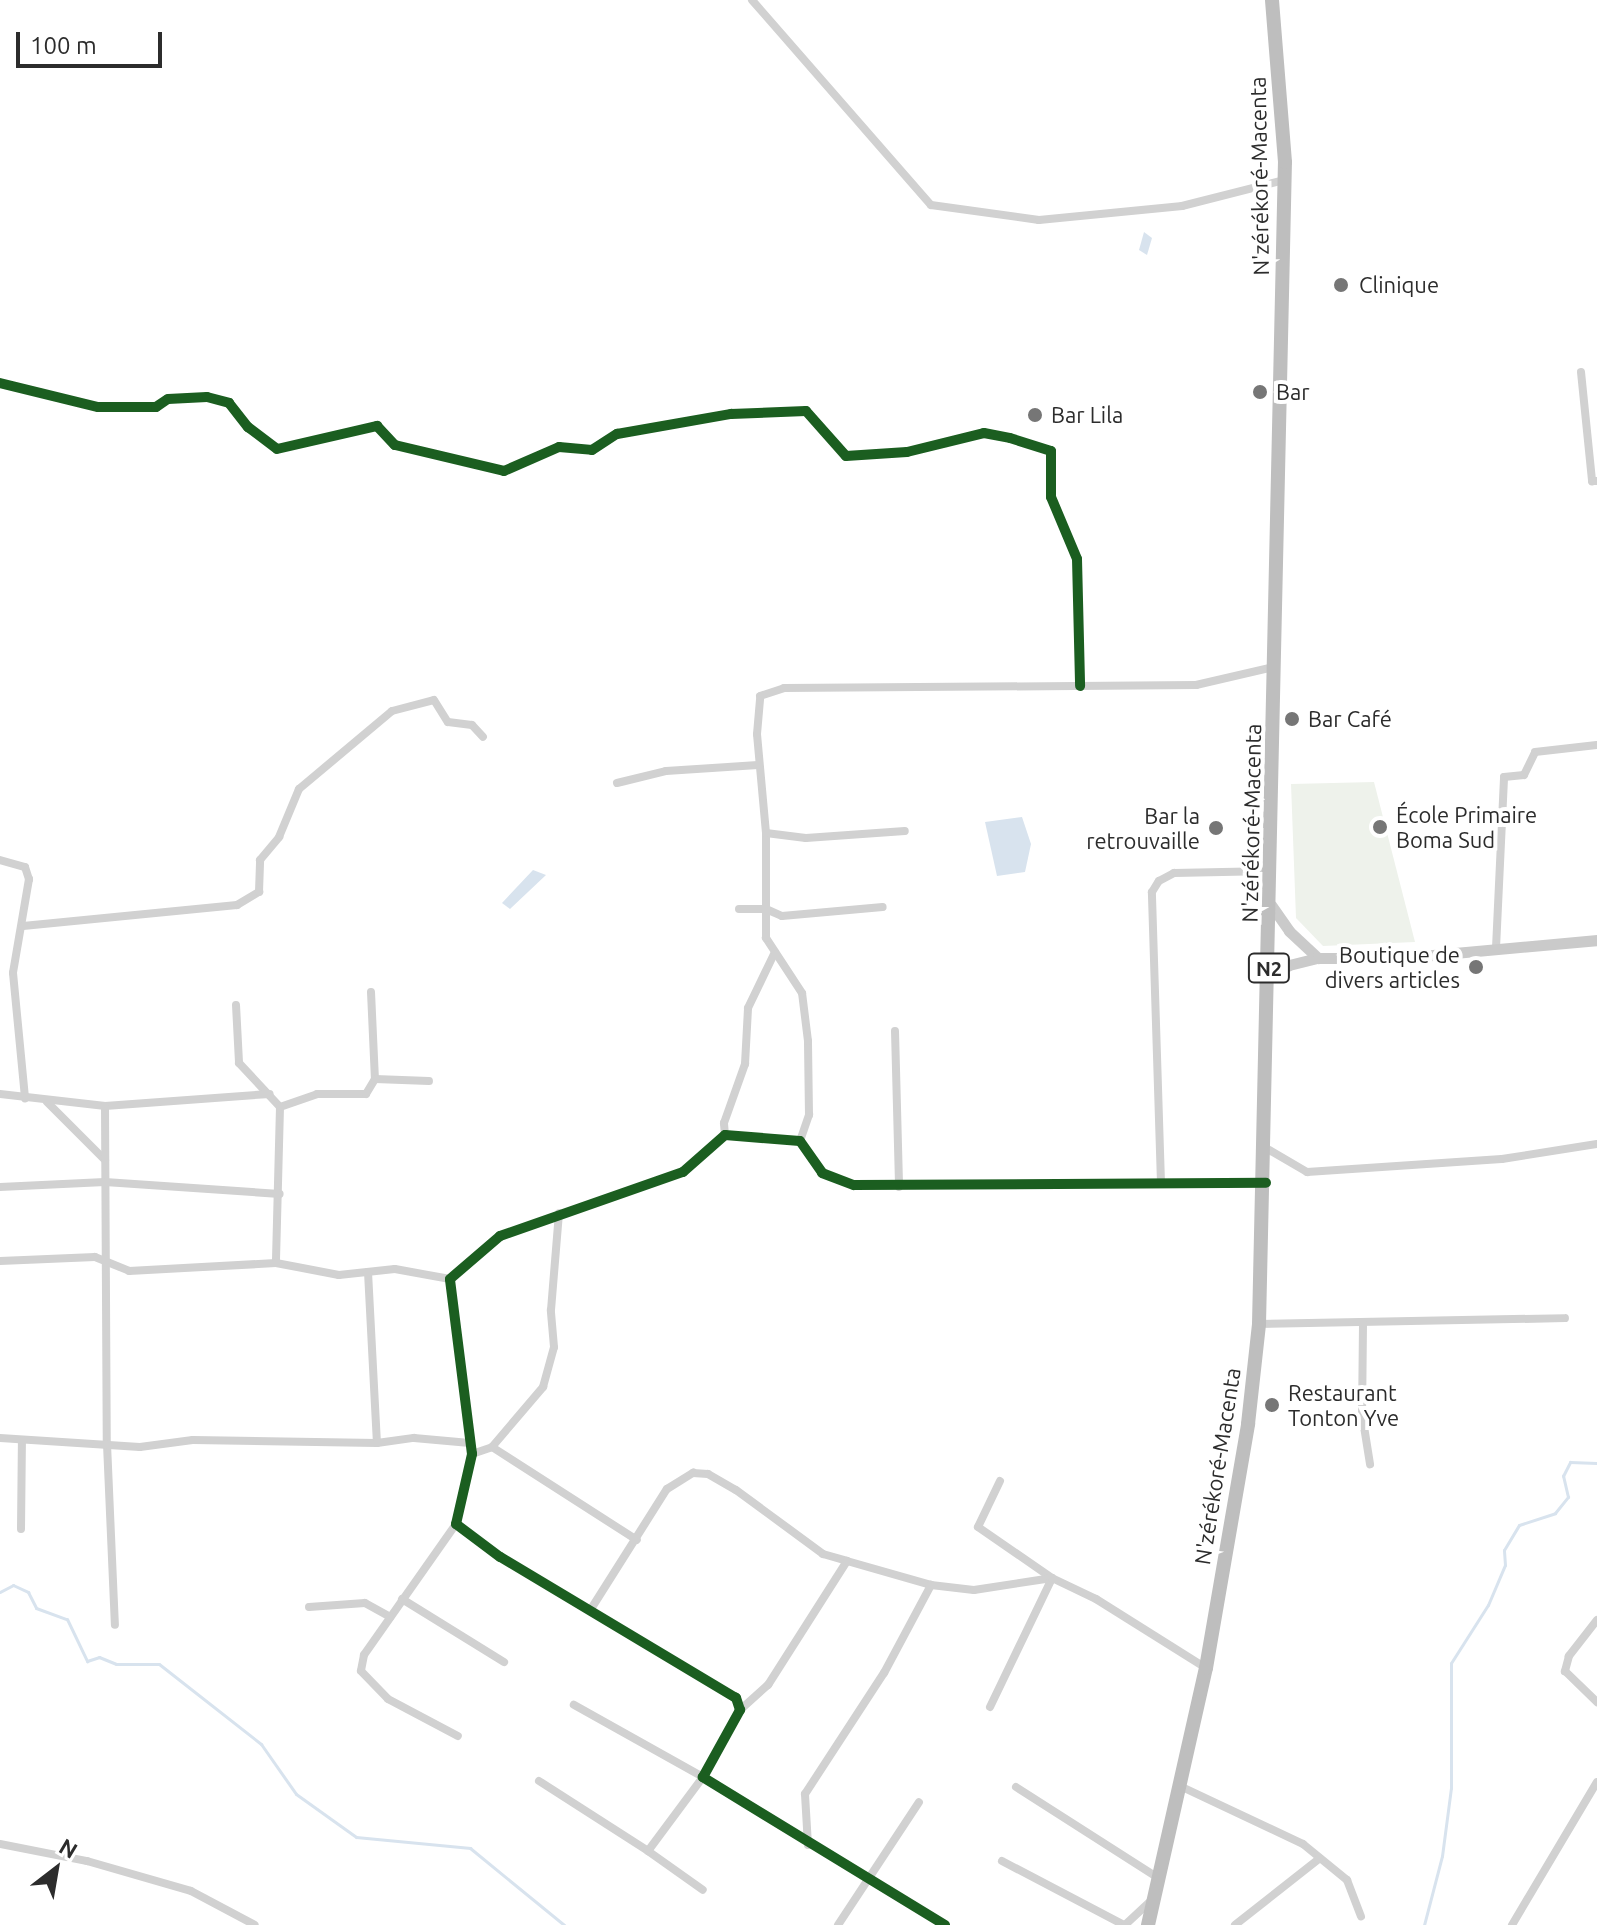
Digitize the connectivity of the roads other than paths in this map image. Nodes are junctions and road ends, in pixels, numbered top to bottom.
1 (752, 0) edge
2 (1272, 0) edge
3 (1284, 180) junction
4 (1581, 372) dead end
5 (0, 383) edge
6 (1597, 481) edge
7 (1277, 666) junction
8 (1080, 686) junction
9 (483, 737) dead end
10 (1597, 745) edge
11 (758, 765) junction
12 (617, 783) dead end
13 (905, 831) dead end
14 (766, 833) junction
15 (0, 860) edge
16 (1272, 871) junction
17 (1271, 905) junction
18 (883, 907) dead end
19 (739, 909) dead end
20 (766, 909) junction
21 (23, 926) junction
22 (1597, 940) edge
23 (1496, 948) junction
24 (775, 952) junction
25 (1318, 958) junction
26 (1268, 978) junction
27 (371, 992) dead end
28 (236, 1005) dead end
29 (895, 1031) dead end
30 (375, 1079) junction
31 (429, 1081) dead end
32 (0, 1094) edge
33 (271, 1094) junction
34 (25, 1098) junction
35 (47, 1102) junction
36 (105, 1106) junction
37 (280, 1107) junction
38 (725, 1135) junction
39 (800, 1141) junction
40 (1597, 1144) edge
41 (1264, 1147) junction
42 (105, 1160) junction
43 (105, 1182) junction
44 (1161, 1183) junction
45 (1266, 1183) junction
46 (0, 1187) edge
47 (899, 1187) junction
48 (280, 1194) junction
49 (559, 1213) junction
50 (0, 1261) edge
51 (106, 1262) junction
52 (276, 1263) junction
53 (368, 1272) junction
54 (450, 1279) junction
55 (1565, 1318) dead end
56 (1259, 1324) junction
57 (1363, 1324) junction
58 (0, 1438) edge
59 (22, 1440) junction
60 (377, 1443) junction
61 (470, 1443) junction
62 (107, 1444) junction
63 (492, 1447) junction
64 (472, 1454) junction
65 (1370, 1464) dead end
66 (1000, 1481) dead end
67 (456, 1524) junction
68 (21, 1529) dead end
69 (637, 1540) junction
70 (847, 1561) junction
71 (1052, 1578) junction
72 (931, 1585) junction
73 (402, 1599) junction
74 (309, 1607) dead end
75 (591, 1609) junction
76 (390, 1617) junction
77 (1597, 1620) edge
78 (115, 1625) dead end
79 (504, 1662) dead end
80 (1206, 1668) junction
81 (1597, 1702) edge
82 (574, 1705) dead end
83 (990, 1707) dead end
84 (740, 1710) junction
85 (458, 1736) dead end
86 (703, 1777) junction
87 (539, 1781) dead end
88 (1597, 1782) edge
89 (1016, 1787) dead end
90 (1182, 1787) junction
91 (919, 1802) dead end
92 (0, 1844) edge
93 (808, 1845) junction
94 (648, 1851) junction
95 (1320, 1858) junction
96 (1002, 1861) dead end
97 (870, 1877) junction
98 (1161, 1879) junction
99 (703, 1890) dead end
100 (1156, 1898) junction
101 (1361, 1916) dead end
102 (255, 1925) edge
103 (838, 1925) edge
104 (945, 1925) edge
105 (1124, 1925) edge
106 (1148, 1925) edge
107 (1235, 1925) edge
108 (1512, 1925) edge

1 - 3 street
2 - 3 highway, N'zérékoré-Macenta / N2
3 - 7 highway, N'zérékoré-Macenta / N2
4 - 6 street
5 - 8 street
7 - 8 street
7 - 16 highway, N'zérékoré-Macenta / N2
8 - 11 street
9 - 21 street
10 - 23 street
11 - 12 street
11 - 14 street
13 - 14 street
14 - 20 street
15 - 21 street
16 - 17 highway, N'zérékoré-Macenta / N2
16 - 44 street
17 - 25 street
17 - 26 highway, N'zérékoré-Macenta / N2
18 - 20 street
19 - 20 street
20 - 24 street
21 - 34 street
22 - 23 street
23 - 25 street
24 - 38 street
24 - 39 street
25 - 26 street
26 - 41 highway, N'zérékoré-Macenta / N2
27 - 30 street
28 - 33 street
29 - 47 street
30 - 31 street
30 - 37 street
32 - 34 street
33 - 36 street
33 - 37 street
34 - 35 street
35 - 36 street
35 - 42 street
36 - 42 street
37 - 48 street
38 - 39 street
38 - 49 street
39 - 47 street
40 - 41 street
41 - 45 highway, N'zérékoré-Macenta / N2
42 - 43 street
43 - 46 street
43 - 48 street
43 - 51 street
44 - 45 street
44 - 47 street
45 - 56 highway, N'zérékoré-Macenta / N2
48 - 52 street
49 - 54 street
49 - 63 street
50 - 51 street
51 - 52 street
51 - 62 street
52 - 53 street
53 - 54 street
53 - 60 street
54 - 61 street
55 - 57 street
56 - 57 street
56 - 80 highway, N'zérékoré-Macenta / N2
57 - 65 street
58 - 59 street
59 - 62 street
59 - 68 street
60 - 61 street
60 - 62 street
61 - 64 street
62 - 78 street
63 - 64 street
63 - 69 street
64 - 67 street
66 - 71 street
67 - 73 street
67 - 75 street
69 - 70 street
69 - 75 street
70 - 72 street
70 - 84 street
71 - 72 street
71 - 80 street
71 - 83 street
72 - 93 street
73 - 76 street
73 - 79 street
74 - 76 street
75 - 84 street
76 - 85 street
77 - 81 street
80 - 90 highway, N'zérékoré-Macenta / N2
82 - 86 street
84 - 86 street
86 - 93 street
86 - 94 street
87 - 94 street
88 - 108 street
89 - 98 street
90 - 95 street
90 - 98 highway, N'zérékoré-Macenta / N2
91 - 97 street
92 - 102 street
93 - 97 street
94 - 99 street
95 - 101 street
95 - 107 street
96 - 105 street
97 - 103 street
97 - 104 street
98 - 100 highway, N'zérékoré-Macenta / N2
100 - 105 street
100 - 106 highway, N'zérékoré-Macenta / N2

